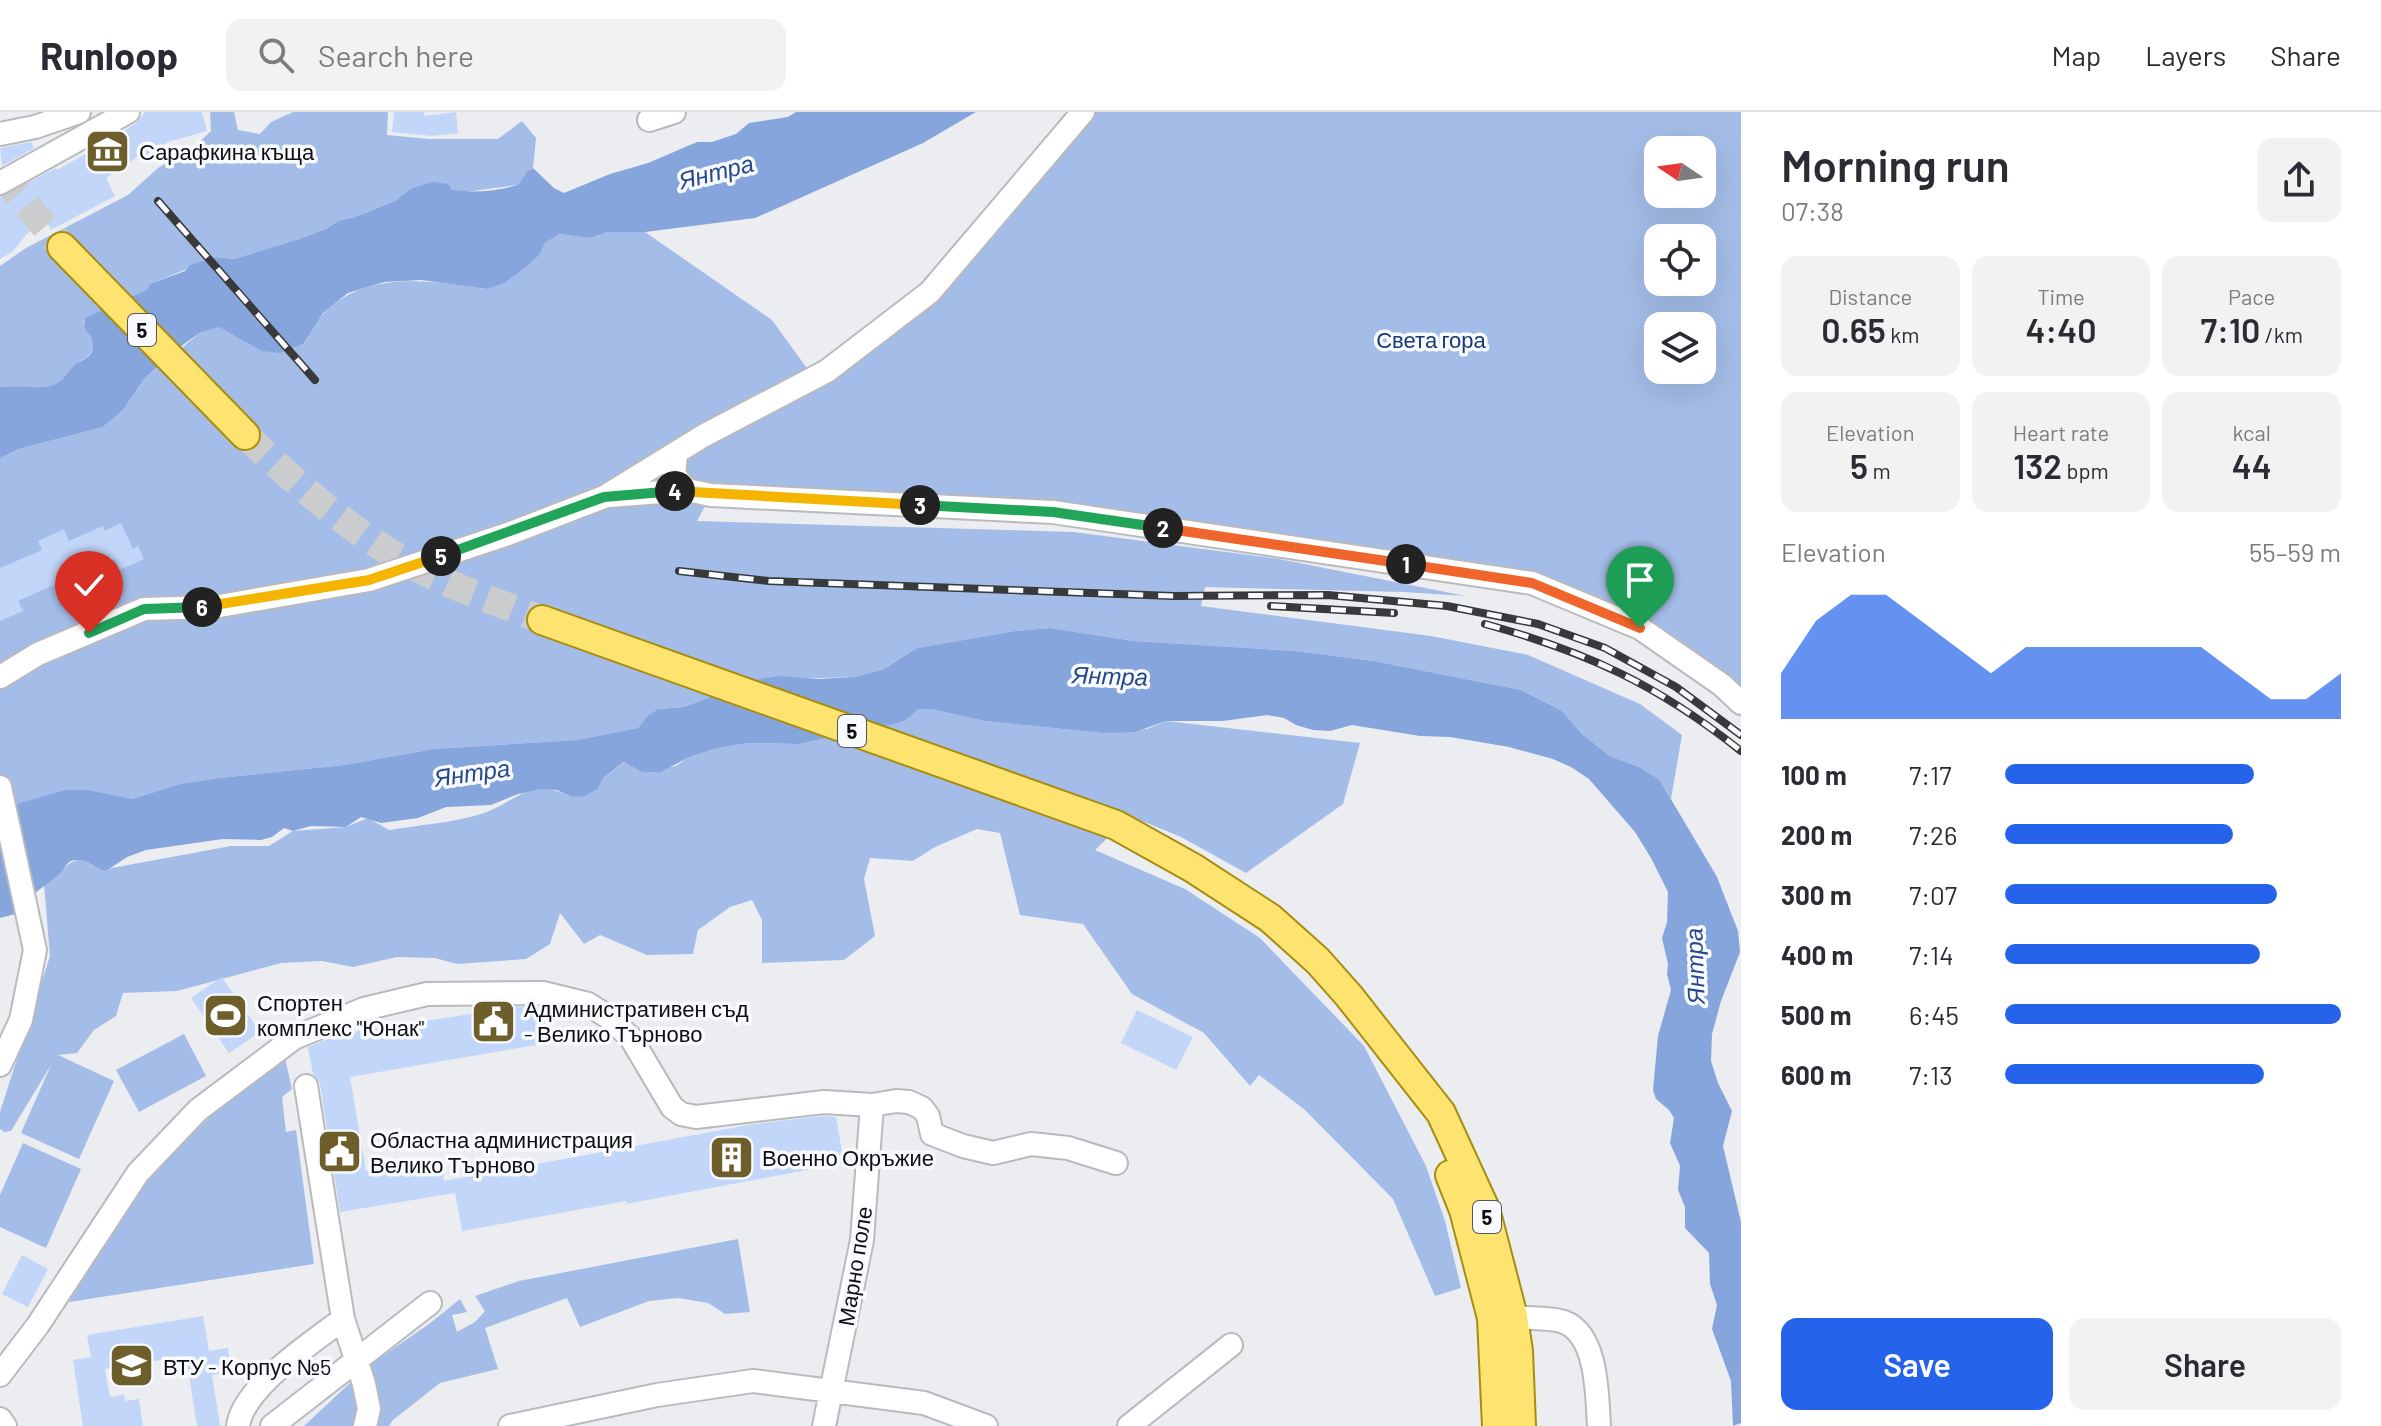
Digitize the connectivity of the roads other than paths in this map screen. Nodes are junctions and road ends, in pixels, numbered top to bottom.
1 (55, 112) edge
2 (79, 112) edge
3 (128, 112) edge
4 (674, 112) edge
5 (1083, 112) edge
6 (649, 120) dead end
7 (35, 127) junction
8 (0, 134) edge
9 (5, 177) edge
10 (70, 255) tunnel mouth
11 (245, 435) tunnel mouth
12 (676, 455) junction
13 (687, 490) junction
14 (604, 497) junction
15 (542, 620) tunnel mouth
16 (0, 677) edge
17 (1741, 703) edge
18 (0, 787) edge
19 (1379, 1036) junction
20 (0, 1065) edge
21 (306, 1086) dead end
22 (872, 1105) junction
23 (1116, 1163) dead end
24 (430, 1303) dead end
25 (1513, 1317) junction
26 (343, 1319) junction
27 (1231, 1345) dead end
28 (1518, 1351) junction
29 (356, 1359) junction
30 (0, 1375) edge
31 (832, 1390) junction
32 (0, 1419) edge
33 (5, 1426) edge
34 (238, 1426) edge
35 (272, 1426) edge
36 (365, 1426) edge
37 (510, 1426) edge
38 (824, 1426) edge
39 (986, 1426) edge
40 (1129, 1426) edge
41 (1497, 1426) edge
42 (1521, 1426) edge
43 (1532, 1426) edge
44 (1599, 1426) edge

1 - 7 street
2 - 7 street
3 - 9 street
4 - 6 street
5 - 12 street
7 - 8 street
10 - 11 main road, 5
12 - 13 street
12 - 14 street
13 - 14 street
13 - 17 street
14 - 16 street
15 - 19 main road, 5
18 - 20 street
19 - 25 main road, 5
19 - 41 main road, 5
21 - 26 street
22 - 23 street
22 - 30 street
22 - 31 street, Марно поле
24 - 29 street
25 - 28 main road, 5
25 - 44 street
26 - 29 street
26 - 34 street
27 - 40 street
28 - 42 main road, 5
28 - 43 main road
29 - 35 street
29 - 36 street
31 - 37 street
31 - 38 street, Марно поле
31 - 39 street
32 - 33 street

